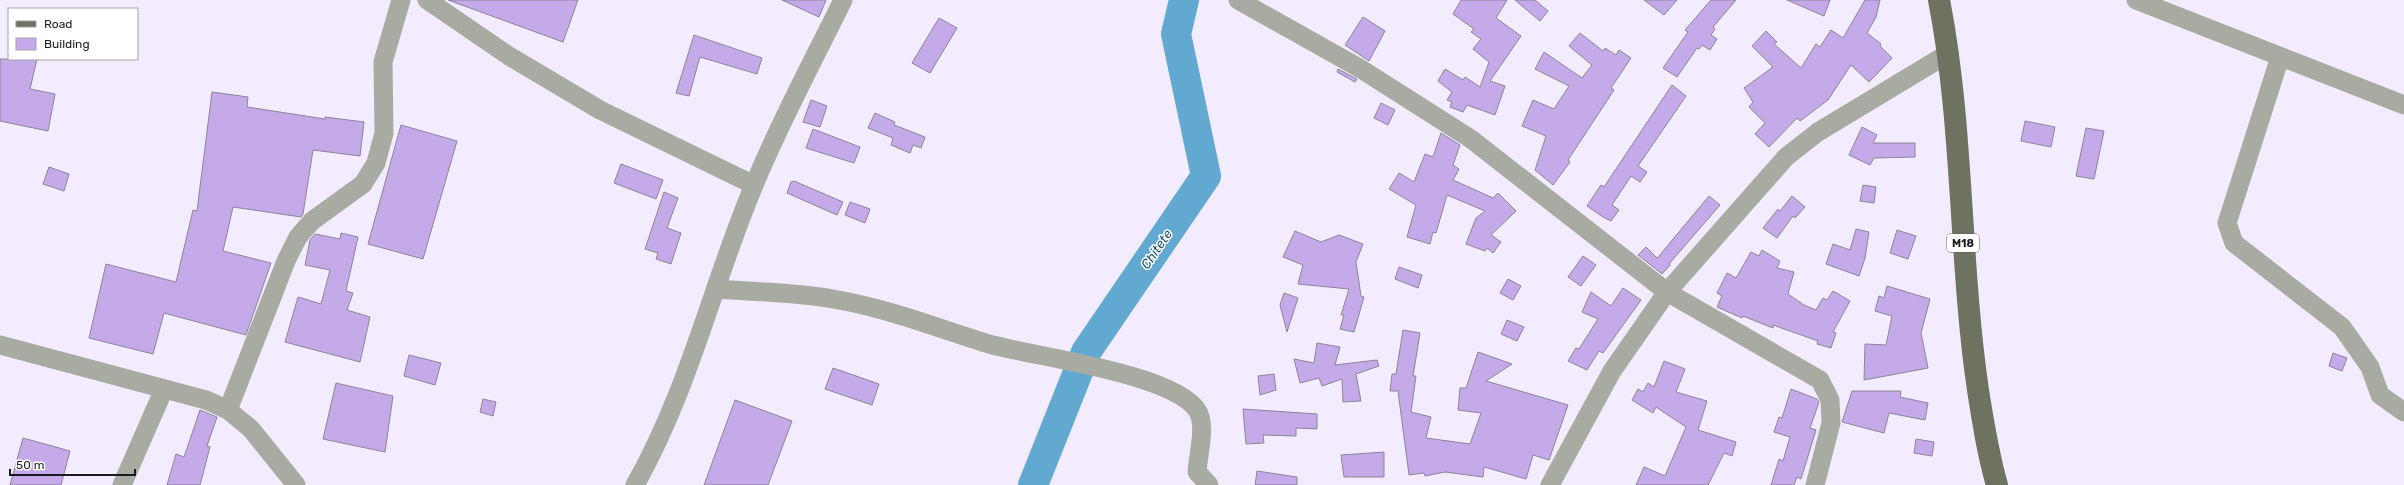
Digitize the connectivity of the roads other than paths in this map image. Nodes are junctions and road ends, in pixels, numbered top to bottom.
1 (401, 0) edge
2 (427, 0) edge
3 (843, 0) edge
4 (1238, 0) edge
5 (1939, 0) edge
6 (2136, 0) edge
7 (1949, 53) junction
8 (2280, 57) junction
9 (2404, 105) edge
10 (754, 185) junction
11 (716, 290) junction
12 (1667, 292) junction
13 (0, 345) edge
14 (164, 389) junction
15 (228, 410) junction
16 (2404, 412) edge
17 (122, 485) edge
18 (296, 485) edge
19 (635, 485) edge
20 (1209, 485) edge
21 (1550, 485) edge
22 (1815, 485) edge
23 (1997, 485) edge

1 - 15 street
2 - 10 street
3 - 10 street
4 - 12 street
5 - 7 main road, M18
6 - 8 street
7 - 12 street
7 - 23 main road, M18
8 - 9 street
8 - 16 street
10 - 11 street
11 - 19 street
11 - 20 street
12 - 21 street
12 - 22 street
13 - 14 street
14 - 15 street
14 - 17 street
15 - 18 street

